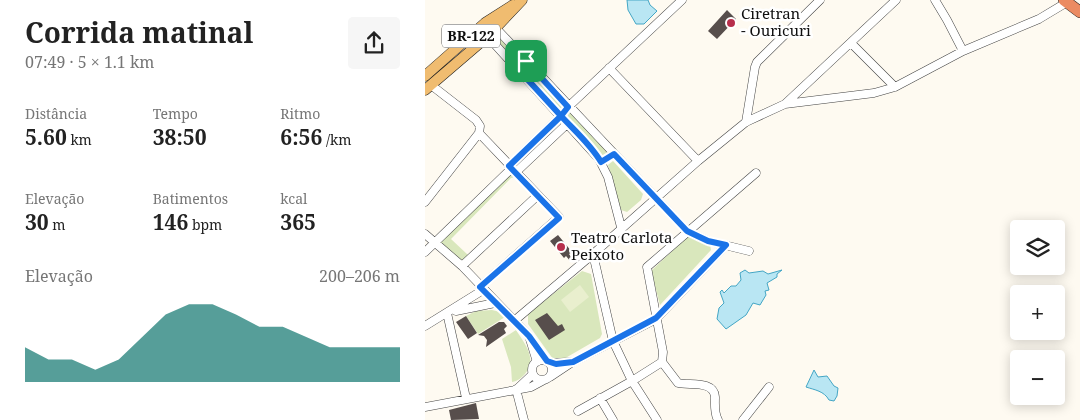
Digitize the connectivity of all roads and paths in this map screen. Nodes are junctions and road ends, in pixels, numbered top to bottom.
1 (521, 0) edge
2 (682, 0) edge
3 (820, 0) edge
4 (896, 0) edge
5 (935, 0) edge
6 (1067, 1) edge
7 (1080, 12) edge
8 (492, 24) junction
9 (480, 28) junction
10 (488, 36) junction
11 (851, 43) junction
12 (963, 51) junction
13 (526, 61) junction
14 (517, 68) junction
15 (609, 68) junction
16 (426, 81) edge
17 (895, 87) junction
18 (785, 104) junction
19 (568, 107) junction
20 (561, 116) junction
21 (747, 122) junction
22 (568, 124) junction
23 (479, 133) junction
24 (614, 154) junction
25 (698, 161) junction
26 (601, 162) junction
27 (512, 169) junction
28 (756, 173) dead end
29 (537, 196) junction
30 (656, 198) junction
31 (425, 202) edge
32 (621, 227) junction
33 (687, 231) junction
34 (425, 234) edge
35 (436, 244) junction
36 (726, 245) junction
37 (749, 251) dead end
38 (425, 252) edge
39 (593, 254) junction
40 (462, 266) junction
41 (482, 289) junction
42 (495, 303) junction
43 (447, 313) junction
44 (656, 318) junction
45 (513, 321) junction
46 (425, 326) edge
47 (529, 336) junction
48 (613, 341) junction
49 (537, 362) junction
50 (548, 362) junction
51 (573, 362) junction
52 (662, 362) junction
53 (533, 374) junction
54 (547, 379) junction
55 (632, 381) junction
56 (769, 387) dead end
57 (517, 388) junction
58 (466, 398) junction
59 (600, 398) junction
60 (425, 407) edge
61 (577, 411) dead end
62 (524, 420) edge
63 (613, 420) edge
64 (657, 420) edge
65 (718, 420) edge
66 (743, 420) edge

1 - 8 main road, BR-122
2 - 15 street
3 - 21 street
4 - 11 street
5 - 12 street
6 - 7 highway
6 - 12 street
8 - 9 main road, BR-122
8 - 10 main road, BR-122
8 - 13 street
9 - 10 street
9 - 16 main road, BR-122
10 - 14 street
10 - 16 main road, BR-122
11 - 17 street
11 - 18 street
12 - 17 street
13 - 14 street
13 - 19 street
14 - 20 street
15 - 19 street
15 - 25 street
16 - 23 street
17 - 18 street
18 - 21 street
19 - 20 street
19 - 24 street
20 - 22 street
20 - 27 street
21 - 25 street
22 - 26 street
22 - 27 street
23 - 27 street
23 - 31 street
24 - 26 street
24 - 30 street
25 - 30 street
26 - 32 street
27 - 29 street
27 - 35 street
28 - 33 street
29 - 40 street
29 - 41 street
30 - 32 street
30 - 33 street
32 - 39 street
33 - 36 street
33 - 44 street
34 - 35 street
35 - 38 street
35 - 40 street
36 - 37 street
36 - 44 street
39 - 45 street
39 - 48 street
40 - 41 street
41 - 42 street
41 - 43 street
42 - 43 street
42 - 45 street
43 - 46 street
43 - 58 street
44 - 48 street
44 - 52 street
45 - 47 street
47 - 49 street
47 - 50 street
48 - 51 street
48 - 55 street
49 - 50 street
49 - 53 street
50 - 51 street
50 - 54 street
51 - 54 street
52 - 55 street
52 - 65 street
53 - 54 street
53 - 57 street
54 - 57 street
55 - 59 street
55 - 64 street
56 - 66 street
57 - 58 street
57 - 62 street
58 - 60 street
59 - 61 street
59 - 63 street

